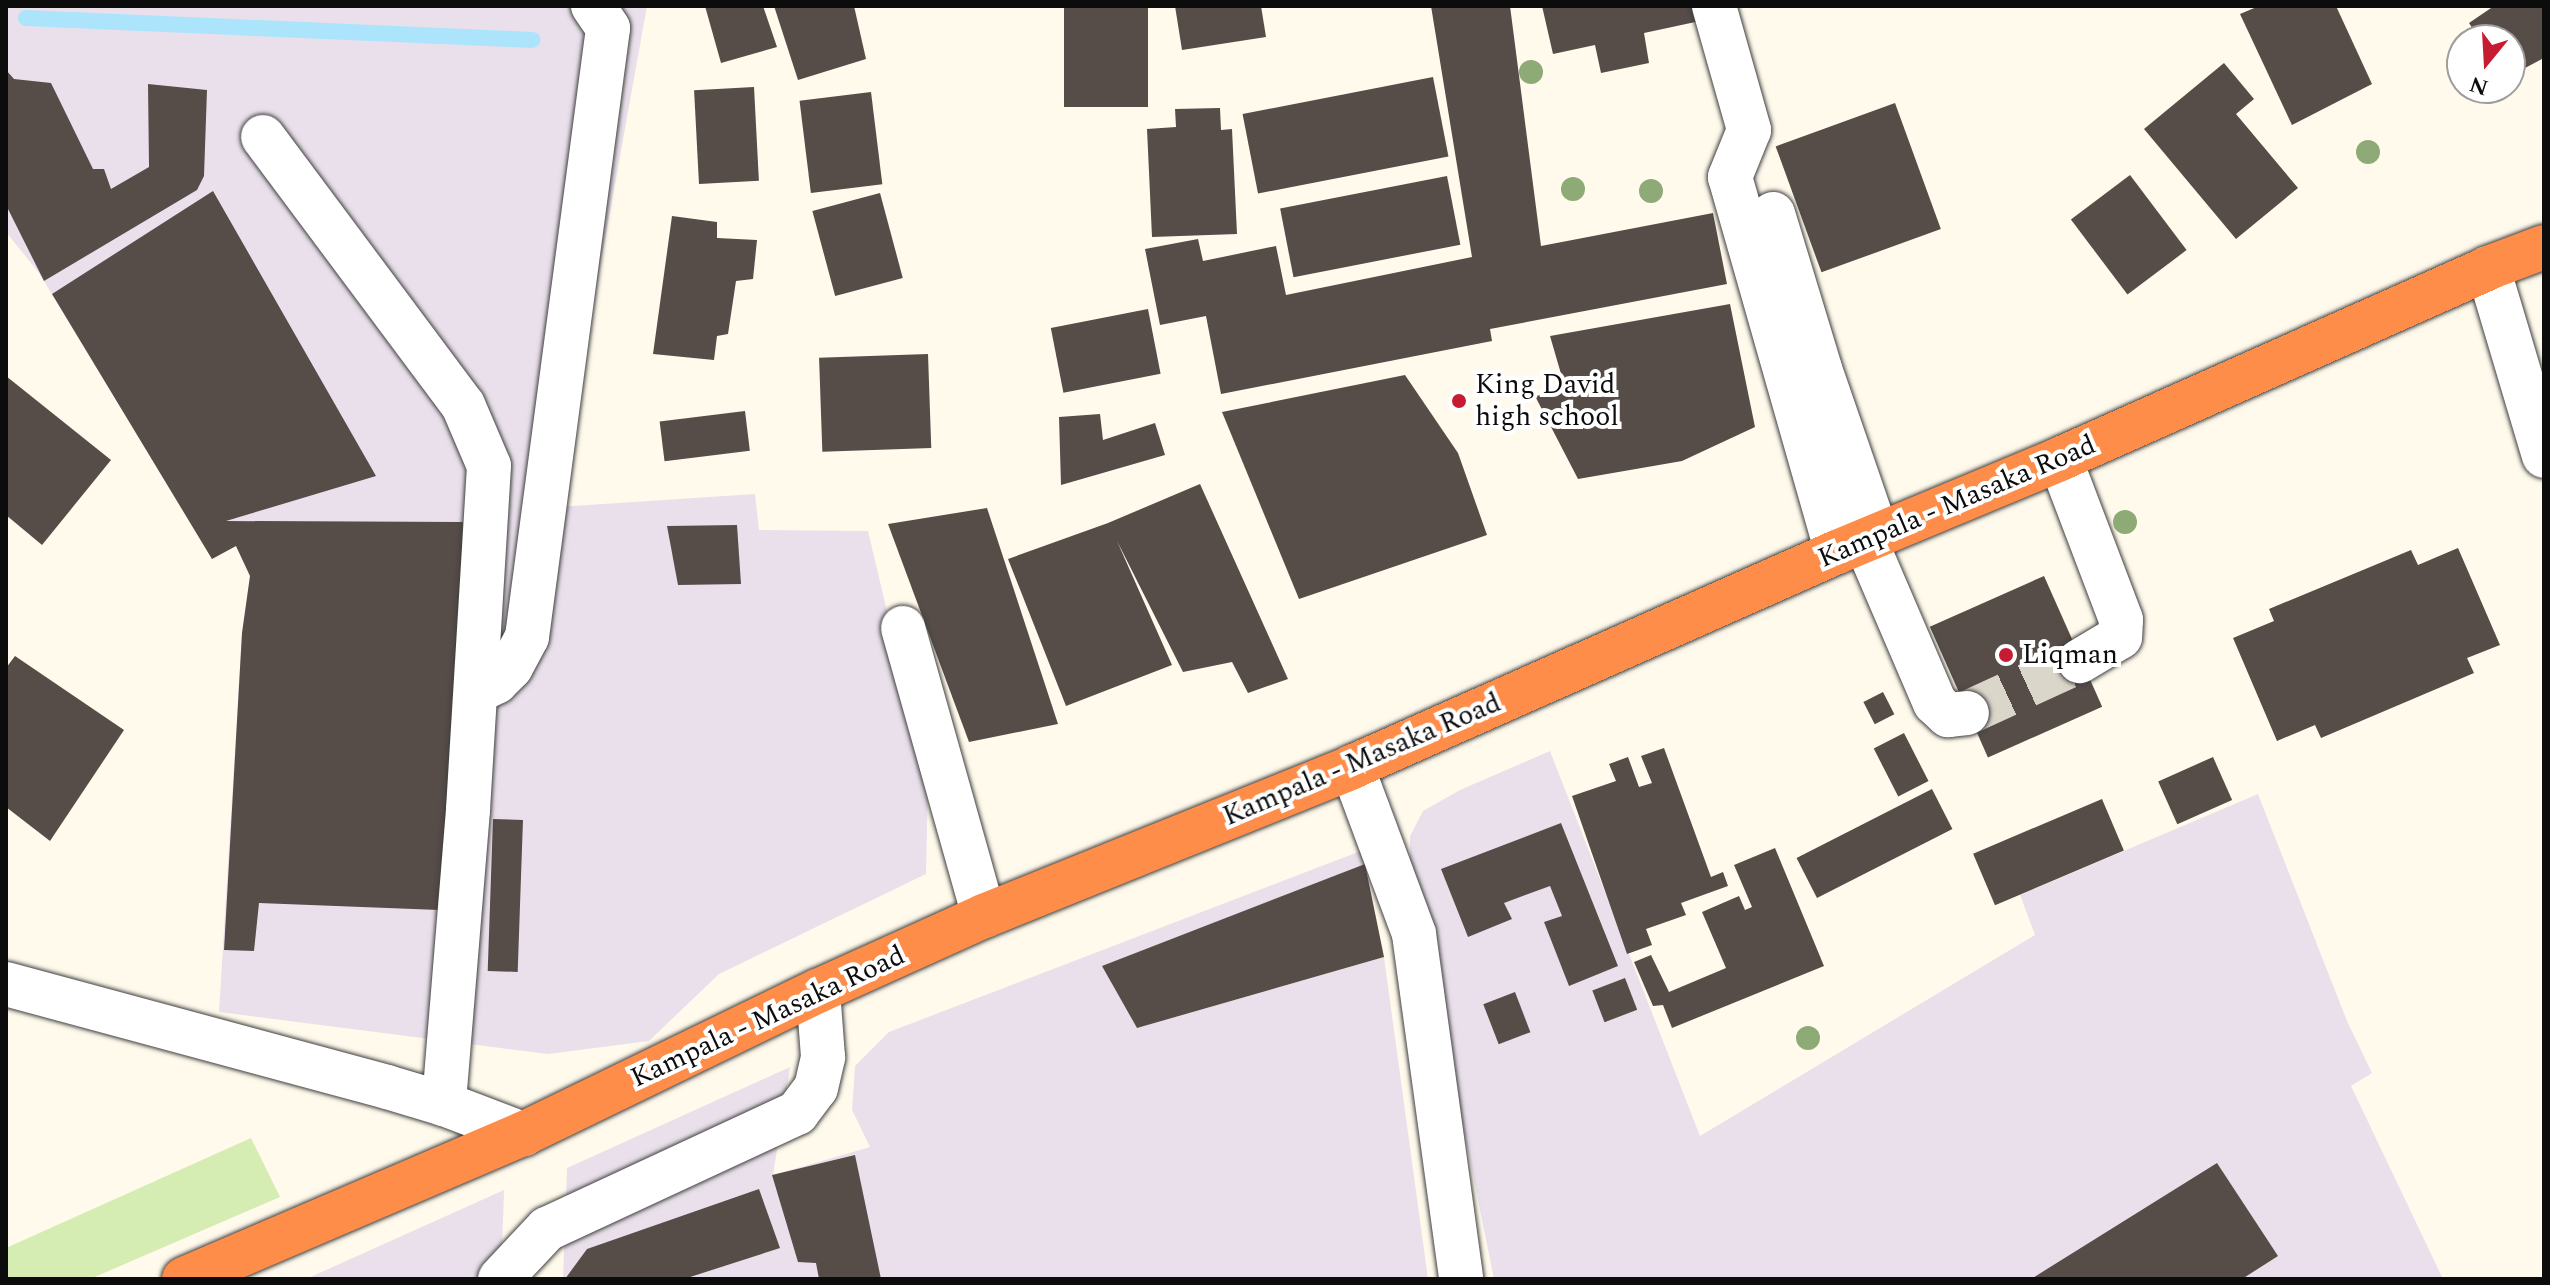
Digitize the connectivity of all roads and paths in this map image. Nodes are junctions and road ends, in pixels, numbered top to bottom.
1 (593, 6) edge
2 (1714, 6) edge
3 (1739, 6) edge
4 (263, 137) dead end
5 (2544, 247) edge
6 (2488, 268) junction
7 (2544, 456) edge
8 (2060, 459) junction
9 (1860, 543) junction
10 (903, 628) dead end
11 (2080, 661) tunnel mouth
12 (477, 691) junction
13 (1967, 713) dead end
14 (1352, 767) junction
15 (984, 916) junction
16 (6, 984) edge
17 (818, 991) junction
18 (444, 1104) junction
19 (523, 1134) junction
20 (516, 1272) edge
21 (184, 1279) edge
22 (1461, 1279) edge

1 - 12 street
2 - 9 street
3 - 9 street
4 - 12 street
5 - 6 highway, Kampala - Masaka Road
6 - 7 street
6 - 8 highway, Kampala - Masaka Road
8 - 9 highway, Kampala - Masaka Road
8 - 11 street
9 - 13 street
9 - 14 highway, Kampala - Masaka Road
10 - 15 street
12 - 18 street
14 - 15 highway, Kampala - Masaka Road
14 - 22 street
15 - 17 highway, Kampala - Masaka Road
16 - 18 street
17 - 19 highway, Kampala - Masaka Road
17 - 20 street
18 - 19 street
19 - 21 highway, Kampala - Masaka Road

